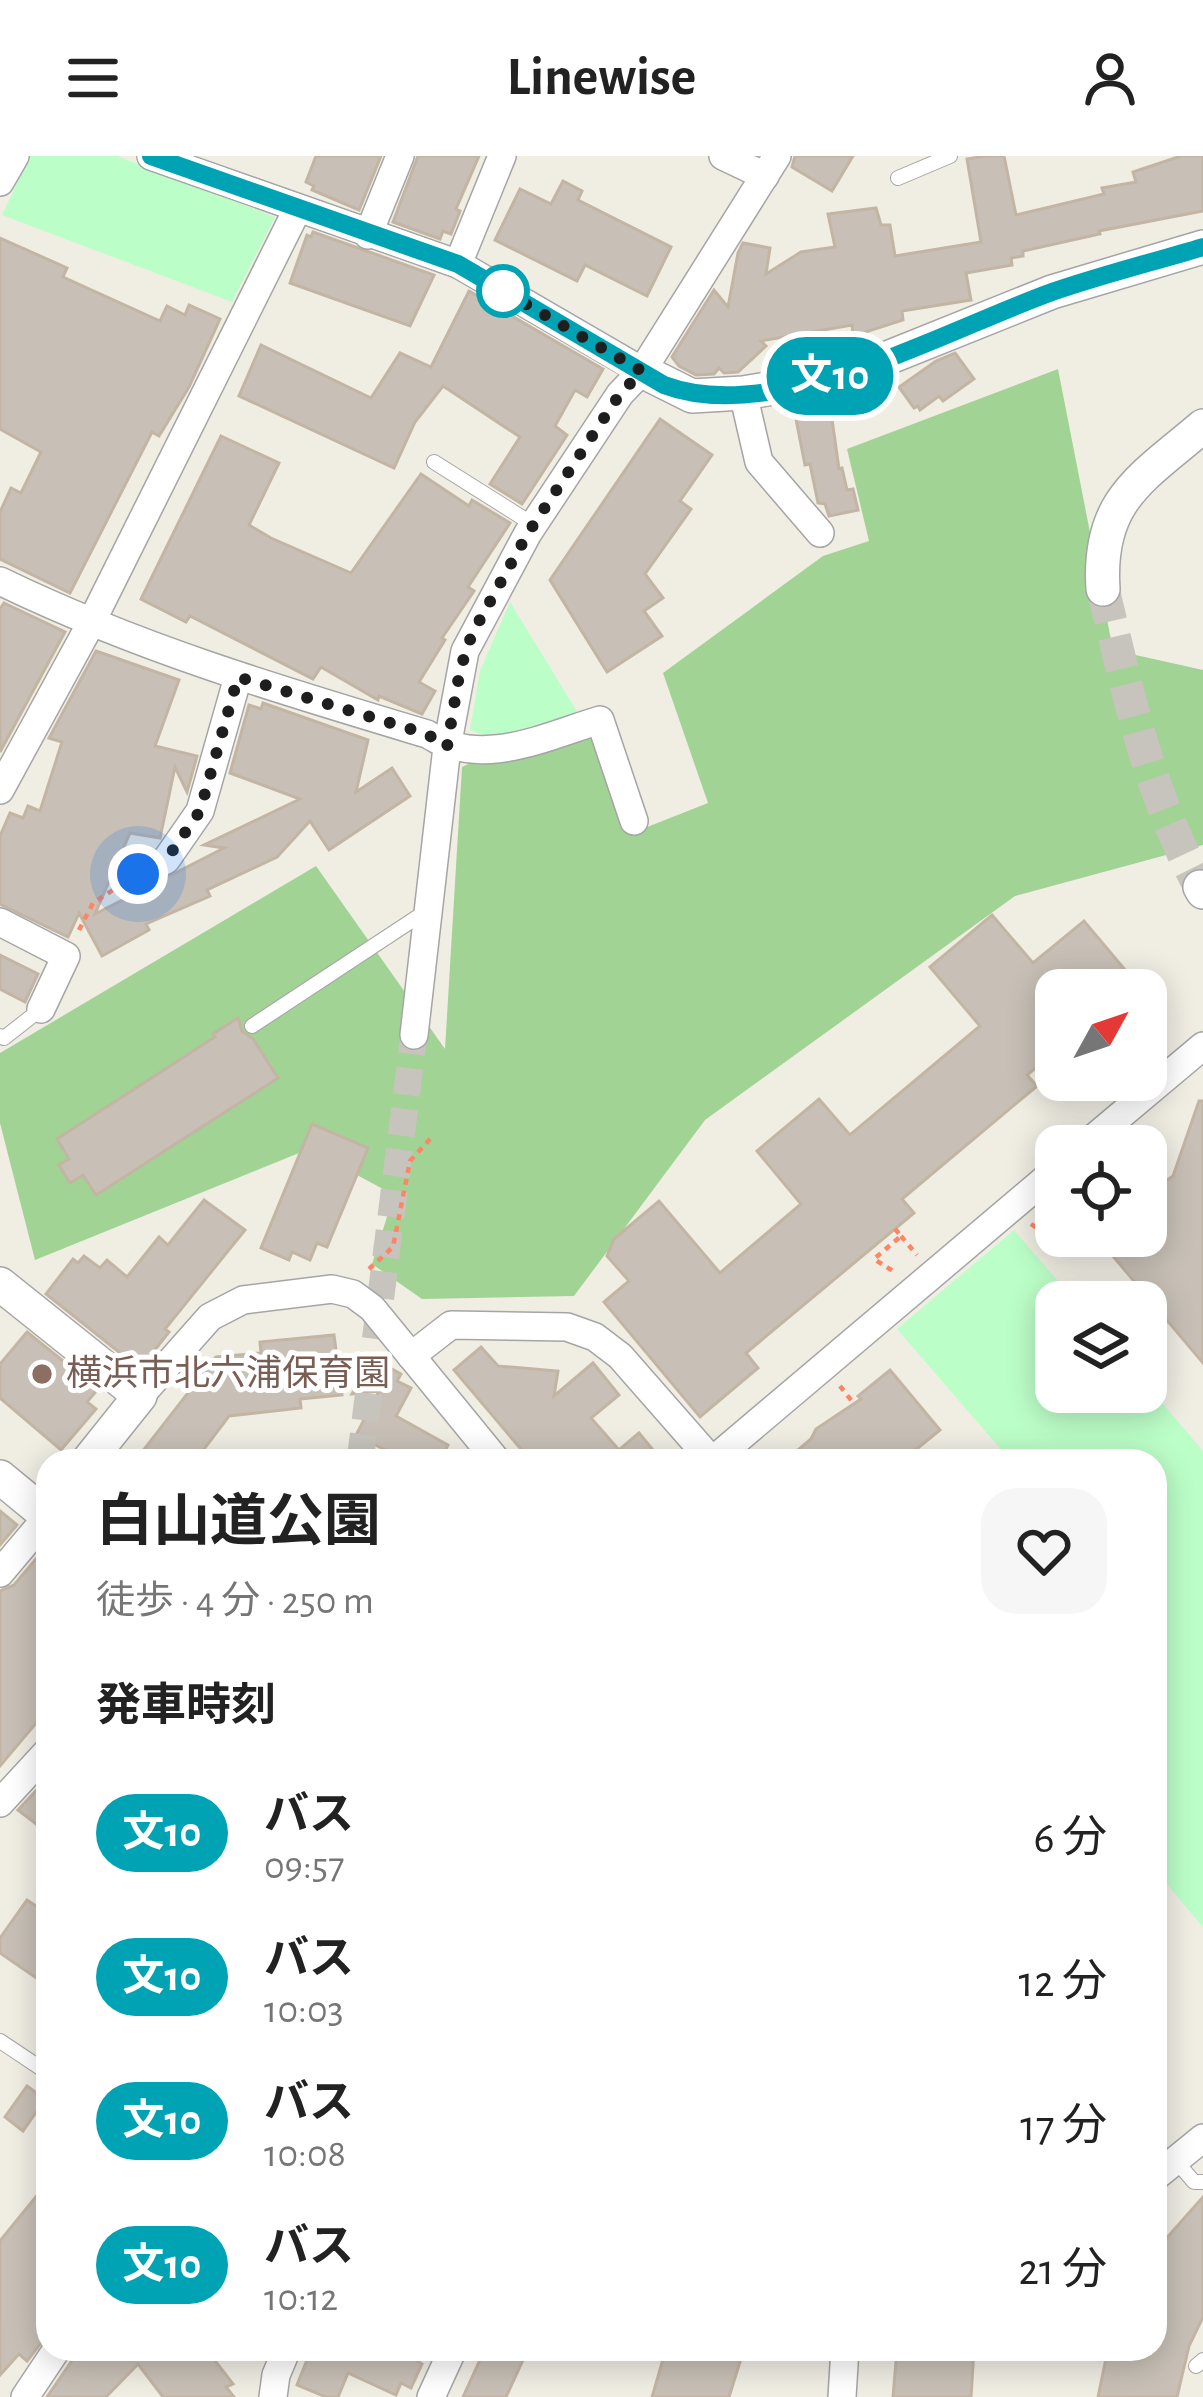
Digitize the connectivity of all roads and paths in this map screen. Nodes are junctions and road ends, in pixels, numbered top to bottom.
1 (15, 156) edge
2 (151, 156) edge
3 (400, 156) edge
4 (502, 156) edge
5 (723, 156) edge
6 (950, 156) edge
7 (771, 166) edge
8 (898, 178) dead end
9 (0, 182) edge
10 (297, 210) junction
11 (368, 235) junction
12 (1203, 247) edge
13 (458, 264) junction
14 (642, 371) junction
15 (743, 394) junction
16 (1203, 426) edge
17 (434, 462) dead end
18 (534, 525) junction
19 (820, 533) dead end
20 (0, 581) edge
21 (1103, 589) tunnel mouth
22 (90, 625) junction
23 (238, 677) junction
24 (447, 747) junction
25 (0, 790) edge
26 (634, 821) dead end
27 (138, 874) joint
28 (428, 910) junction
29 (0, 922) edge
30 (66, 956) junction
31 (41, 1010) joint
32 (252, 1026) dead end
33 (414, 1035) tunnel mouth
34 (0, 1036) edge
35 (1203, 1046) edge
36 (1109, 1125) edge
37 (432, 1137) dead end
38 (1035, 1187) edge
39 (1027, 1221) dead end
40 (1035, 1227) edge
41 (895, 1229) dead end
42 (901, 1236) junction
43 (920, 1260) dead end
44 (900, 1277) dead end
45 (0, 1284) edge
46 (353, 1294) junction
47 (411, 1356) junction
48 (836, 1381) dead end
49 (140, 1396) junction
50 (854, 1404) dead end
51 (98, 1449) edge
52 (478, 1449) edge
53 (701, 1449) edge
54 (726, 1449) edge
55 (0, 1477) edge
56 (36, 1505) edge
57 (36, 1528) edge
58 (0, 1573) edge
59 (36, 1764) edge
60 (0, 1803) edge
61 (0, 2041) edge
62 (36, 2065) edge
63 (1203, 2138) edge
64 (1167, 2167) edge
65 (1167, 2170) edge
66 (1203, 2182) edge
67 (49, 2361) edge
68 (282, 2361) edge
69 (447, 2361) edge
70 (844, 2361) edge
71 (25, 2397) edge
72 (273, 2397) edge
73 (430, 2397) edge
74 (842, 2397) edge

1 - 9 street
2 - 10 street
3 - 11 street
4 - 13 street
5 - 7 street
6 - 8 lane
7 - 14 street
10 - 11 street
10 - 22 street
11 - 13 street
12 - 15 street
13 - 14 street
14 - 15 street
14 - 18 street
15 - 19 street
16 - 21 street
17 - 18 lane
18 - 24 street
20 - 22 street
22 - 23 street
22 - 25 street
23 - 24 street
23 - 27 street
24 - 26 street
24 - 28 street
27 - 30 path
28 - 32 lane
28 - 33 street
29 - 30 street
30 - 31 street
31 - 34 lane
35 - 36 street
37 - 46 path
38 - 54 street
39 - 40 path
41 - 42 path
42 - 43 path
42 - 44 path
45 - 49 street
46 - 47 street
46 - 49 street
47 - 52 street
47 - 53 street
48 - 50 path
49 - 51 street
55 - 56 street
57 - 58 street
59 - 60 street
61 - 62 lane
63 - 64 street
65 - 66 lane
67 - 71 street
68 - 72 street
69 - 73 street
70 - 74 street

